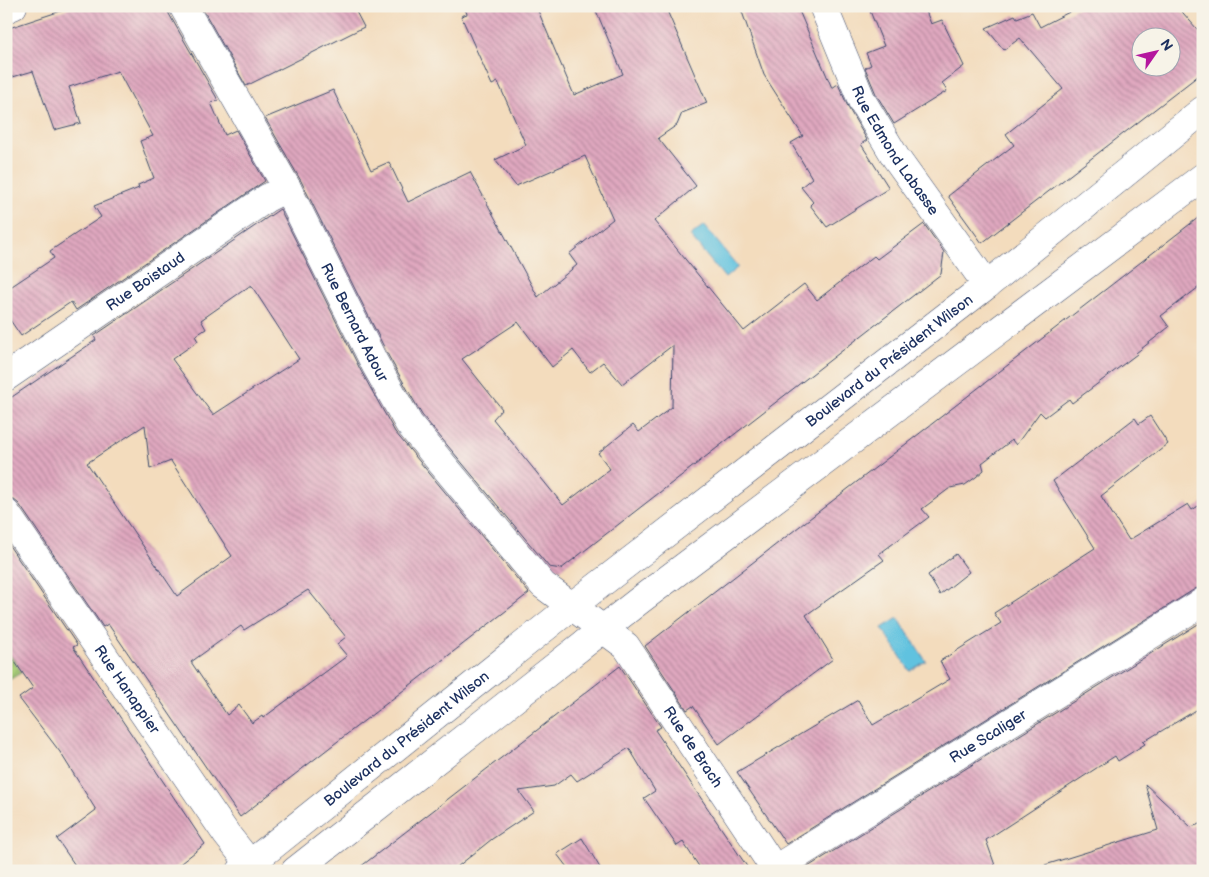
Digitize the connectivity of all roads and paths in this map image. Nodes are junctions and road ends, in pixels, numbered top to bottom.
1 (14, 6) edge
2 (182, 6) edge
3 (823, 6) edge
4 (6, 8) edge
5 (1203, 110) edge
6 (1203, 176) edge
7 (287, 188) junction
8 (987, 285) junction
9 (6, 378) edge
10 (6, 513) edge
11 (1203, 602) edge
12 (572, 606) junction
13 (603, 629) junction
14 (246, 867) edge
15 (775, 870) edge
16 (295, 871) edge

1 - 4 street
2 - 7 street, Rue Bernard Adour
3 - 8 street, Rue Edmond Labasse
5 - 8 street, Boulevard du Président Wilson
6 - 13 street
7 - 9 street, Rue Boistaud
7 - 12 street, Rue Bernard Adour
8 - 12 street, Boulevard du Président Wilson
10 - 14 street, Rue Hanappier
11 - 15 street, Rue Scaliger
12 - 13 street
12 - 14 street, Boulevard du Président Wilson
13 - 15 street, Rue de Brach
13 - 16 street

